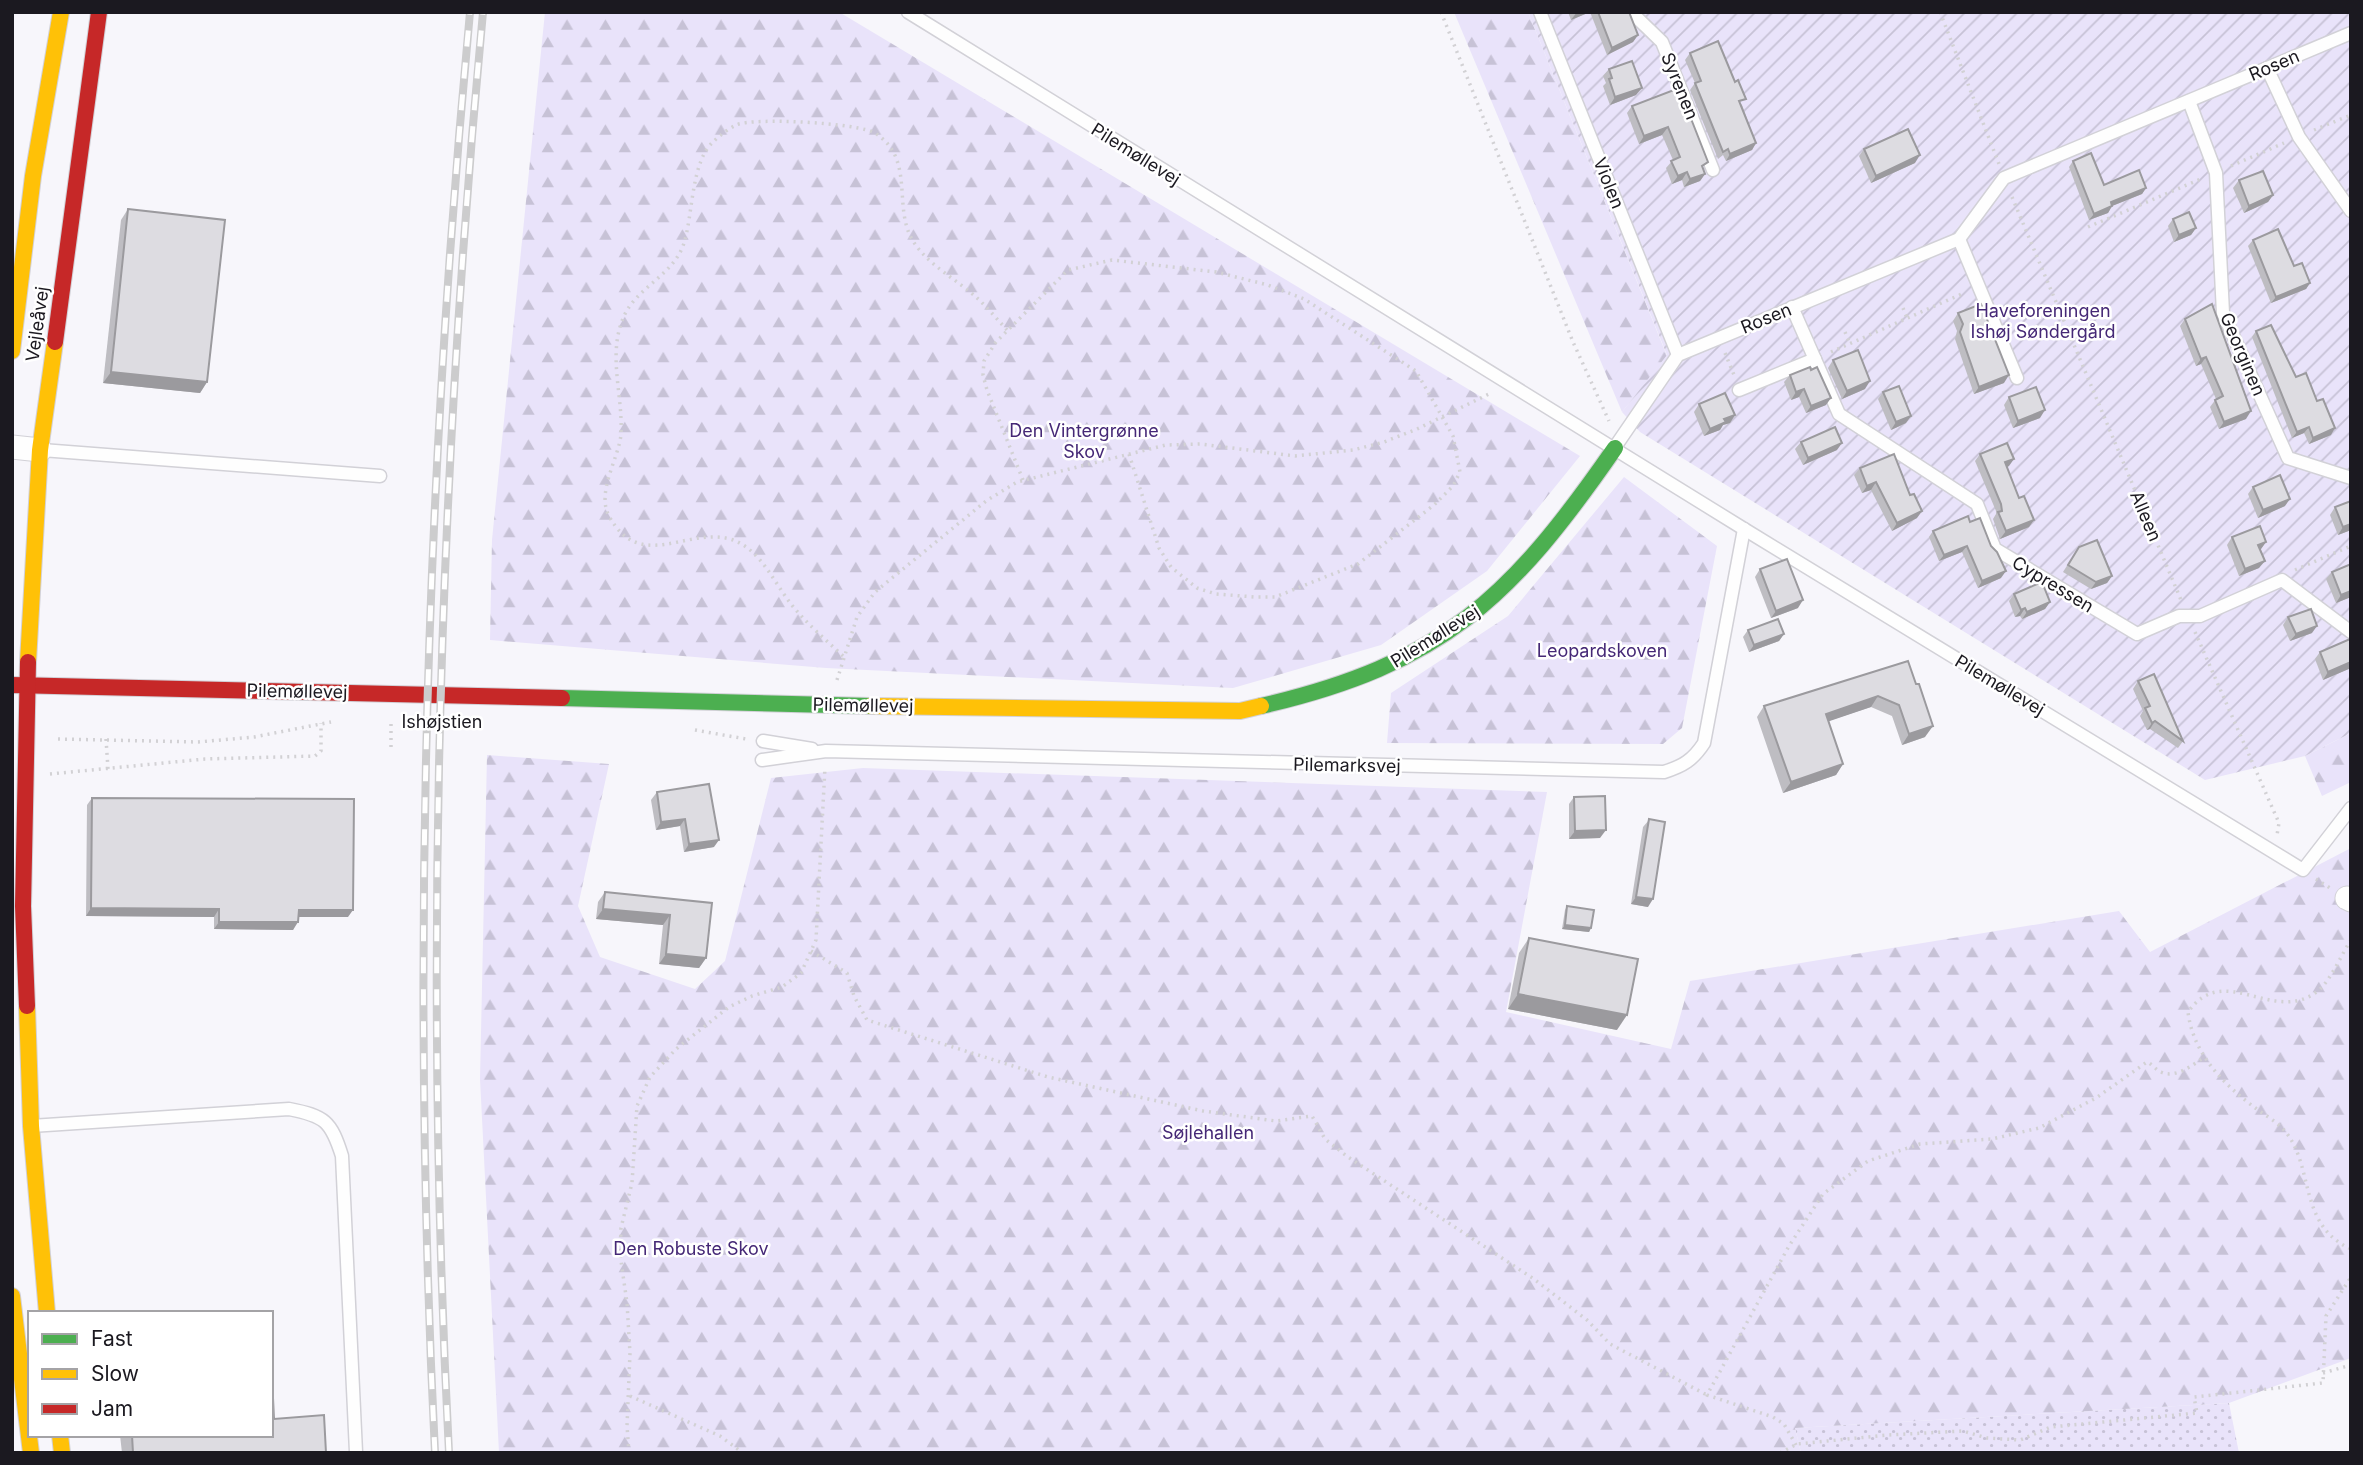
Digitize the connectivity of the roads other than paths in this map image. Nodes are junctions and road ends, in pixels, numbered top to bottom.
1 (61, 12) edge
2 (99, 12) edge
3 (908, 12) edge
4 (1541, 12) edge
5 (1631, 12) edge
6 (2351, 33) edge
7 (2267, 68) junction
8 (2189, 101) junction
9 (1713, 170) dead end
10 (2351, 211) edge
11 (1959, 239) junction
12 (1792, 307) junction
13 (12, 351) edge
14 (1678, 355) junction
15 (1815, 359) junction
16 (2017, 378) dead end
17 (1739, 390) road end
18 (12, 447) edge
19 (1615, 448) junction
20 (40, 450) junction
21 (380, 476) dead end
22 (2351, 478) edge
23 (1744, 529) junction
24 (2351, 632) edge
25 (20, 685) edge
26 (763, 741) road end
27 (826, 751) junction
28 (762, 760) dead end
29 (2351, 808) edge
30 (31, 1126) junction
31 (12, 1128) edge
32 (12, 1296) edge
33 (47, 1311) edge
34 (28, 1428) edge
35 (356, 1452) edge

1 - 13 street, Vejleåvej
2 - 20 street, Vejleåvej
3 - 19 lane, Pilemøllevej
4 - 14 lane, Violen
5 - 9 lane, Syrenen
6 - 7 lane, Rosen
7 - 8 lane, Rosen
7 - 10 lane
8 - 11 lane, Rosen
8 - 22 lane, Georginen
11 - 12 lane, Rosen
11 - 16 lane
12 - 14 lane, Rosen
12 - 15 lane, Cypressen
14 - 19 lane
15 - 17 lane
15 - 24 lane, Cypressen
18 - 20 street
19 - 23 lane, Pilemøllevej
19 - 25 street, Pilemøllevej
20 - 21 lane
20 - 25 street, Vejleåvej
23 - 27 lane, Pilemarksvej
23 - 29 lane, Pilemøllevej
25 - 30 street, Vejleåvej
26 - 27 lane
27 - 28 lane, Pilemarksvej
30 - 31 street
30 - 33 street, Vejleåvej
30 - 35 lane
32 - 34 street

